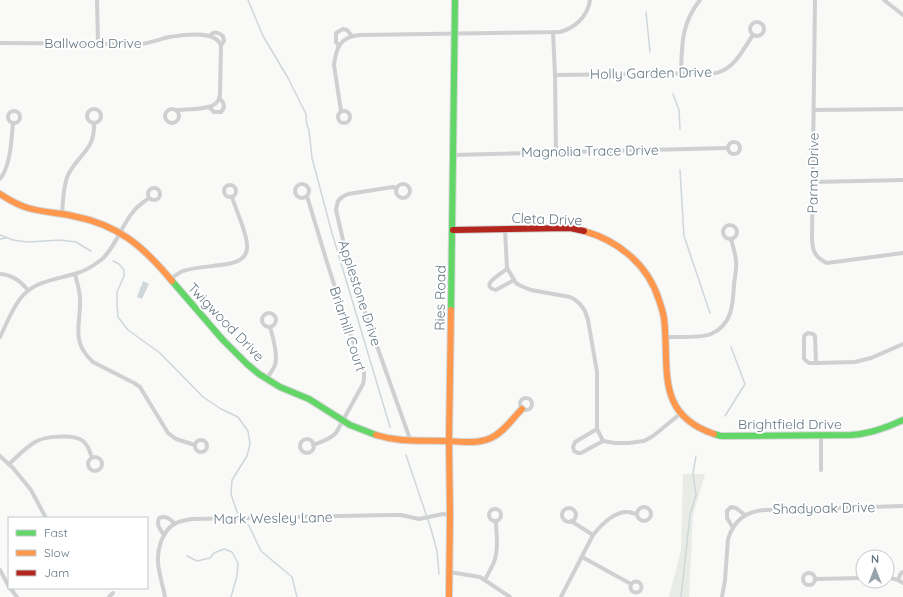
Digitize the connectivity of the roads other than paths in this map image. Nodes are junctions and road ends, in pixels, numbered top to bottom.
1 (97, 0) edge
2 (455, 0) edge
3 (590, 0) edge
4 (700, 0) edge
5 (815, 0) edge
6 (884, 0) edge
7 (903, 15) edge
8 (553, 32) junction
9 (454, 33) junction
10 (753, 35) dead end
11 (352, 36) junction
12 (0, 43) edge
13 (98, 44) junction
14 (339, 46) junction
15 (681, 73) junction
16 (555, 75) junction
17 (219, 98) junction
18 (209, 107) junction
19 (903, 109) edge
20 (178, 110) dead end
21 (814, 110) junction
22 (342, 111) dead end
23 (94, 123) dead end
24 (13, 124) dead end
25 (728, 148) dead end
26 (556, 152) junction
27 (453, 155) junction
28 (0, 179) edge
29 (903, 180) edge
30 (813, 182) junction
31 (397, 188) dead end
32 (0, 194) edge
33 (307, 196) dead end
34 (232, 197) dead end
35 (149, 198) dead end
36 (62, 215) junction
37 (505, 229) junction
38 (453, 230) junction
39 (120, 233) junction
40 (731, 239) dead end
41 (903, 253) edge
42 (507, 269) junction
43 (0, 274) edge
44 (75, 274) junction
45 (170, 280) junction
46 (514, 280) junction
47 (28, 290) junction
48 (270, 327) dead end
49 (0, 337) edge
50 (665, 337) junction
51 (903, 344) edge
52 (816, 363) junction
53 (266, 379) junction
54 (522, 409) dead end
55 (680, 414) junction
56 (903, 420) edge
57 (343, 421) junction
58 (596, 429) junction
59 (821, 435) junction
60 (449, 441) junction
61 (603, 441) junction
62 (411, 442) junction
63 (313, 444) dead end
64 (195, 445) dead end
65 (0, 456) edge
66 (92, 458) dead end
67 (9, 464) junction
68 (821, 470) dead end
69 (903, 506) edge
70 (637, 514) dead end
71 (745, 515) junction
72 (450, 516) junction
73 (45, 517) edge
74 (496, 521) dead end
75 (570, 521) dead end
76 (175, 524) junction
77 (733, 528) junction
78 (164, 535) junction
79 (593, 535) junction
80 (582, 557) junction
81 (0, 572) edge
82 (449, 572) junction
83 (903, 572) edge
84 (855, 578) edge
85 (815, 579) dead end
86 (895, 579) edge
87 (485, 580) junction
88 (898, 580) junction
89 (903, 583) edge
90 (631, 584) dead end
91 (8, 585) edge
92 (11, 589) edge
93 (113, 593) dead end
94 (17, 597) edge
95 (109, 597) edge
96 (165, 597) edge
97 (449, 597) edge
98 (510, 597) edge
99 (561, 597) edge
100 (722, 597) edge

1 - 13 street
2 - 9 street, Ries Road
3 - 8 street
4 - 15 street
5 - 21 street, Parma Drive
6 - 7 street
8 - 9 street
8 - 16 street
9 - 11 street
9 - 27 street, Ries Road
10 - 15 street, Holly Garden Drive
11 - 14 street
11 - 14 street
12 - 13 street, Ballwood Drive
13 - 17 street, Ballwood Drive
14 - 22 street
15 - 16 street, Holly Garden Drive
16 - 26 street
17 - 18 street
17 - 18 street, Ballwood Drive
18 - 20 street, Ballwood Drive
19 - 21 street
21 - 30 street, Parma Drive
23 - 36 street
24 - 28 street
25 - 26 street, Magnolia Trace Drive
26 - 27 street, Magnolia Trace Drive
27 - 38 street, Ries Road
29 - 30 street
30 - 41 street, Parma Drive
31 - 62 street, Applestone Drive
32 - 36 street, Twigwood Drive
33 - 57 street, Briarhill Court
34 - 45 street
35 - 39 street
36 - 39 street, Twigwood Drive
37 - 38 street, Cleta Drive
37 - 42 street
37 - 50 street, Cleta Drive
38 - 60 street, Ries Road
39 - 44 street
39 - 45 street, Twigwood Drive
40 - 50 street
42 - 46 street
42 - 46 street
43 - 47 street
44 - 47 street
44 - 64 street
45 - 53 street, Twigwood Drive
46 - 58 street
47 - 49 street
48 - 53 street
50 - 55 street, Cleta Drive
51 - 52 street
52 - 52 street
53 - 57 street, Twigwood Drive
54 - 60 street, Twigwood Drive
55 - 59 street, Brightfield Drive
55 - 61 street
56 - 59 street, Brightfield Drive
57 - 62 street, Twigwood Drive
57 - 63 street, Briarhill Court
58 - 61 street
58 - 61 street
59 - 68 street
60 - 62 street, Twigwood Drive
60 - 72 street, Ries Road
65 - 67 street
66 - 67 street
67 - 73 street
69 - 71 street, Shadyoak Drive
70 - 79 street
71 - 77 street, Shadyoak Drive
71 - 77 street
72 - 76 street, Mark Wesley Lane
72 - 82 street, Ries Road
74 - 87 street
75 - 79 street
76 - 78 street
76 - 78 street
77 - 100 street
78 - 96 street
79 - 80 street
80 - 90 street
80 - 99 street
81 - 91 street
82 - 87 street
82 - 97 street, Ries Road
83 - 88 street
84 - 85 street
86 - 88 street
87 - 98 street
88 - 89 street
92 - 94 street
93 - 95 street

